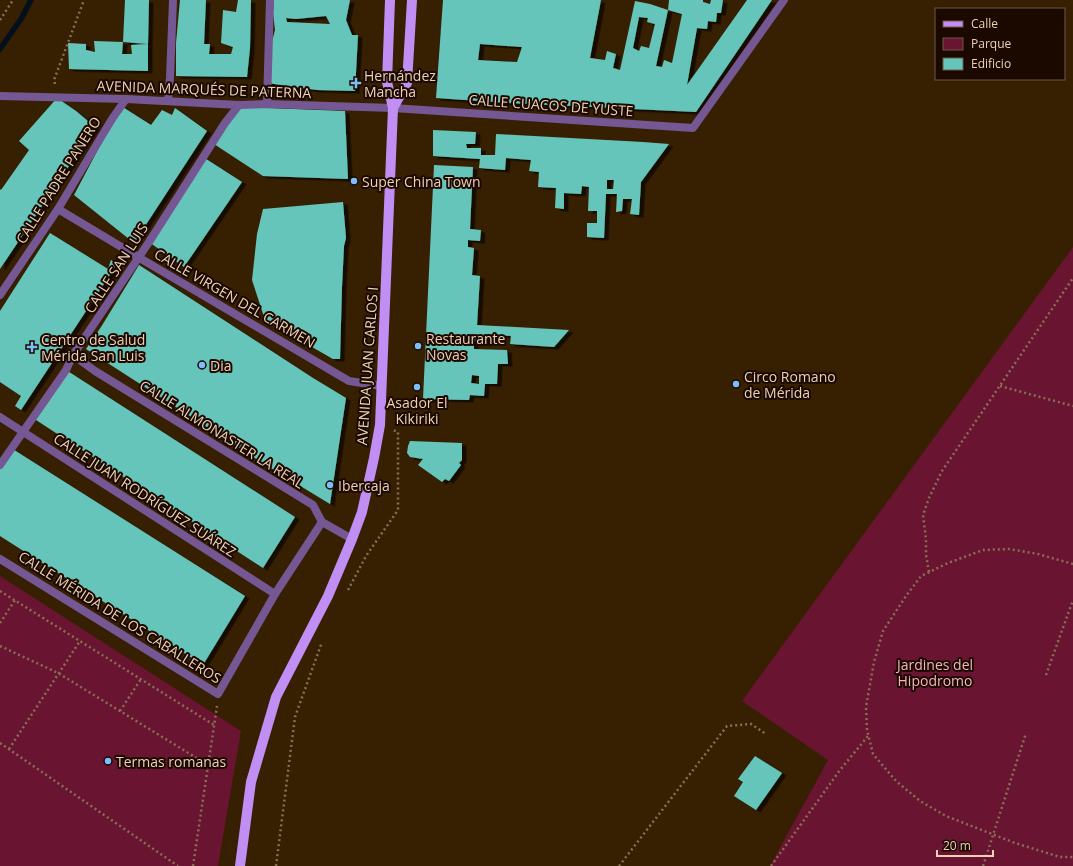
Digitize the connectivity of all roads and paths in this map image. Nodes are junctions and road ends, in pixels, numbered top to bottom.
1 (13, 0) edge
2 (84, 0) edge
3 (173, 0) edge
4 (270, 0) edge
5 (390, 0) edge
6 (412, 0) edge
7 (784, 0) edge
8 (0, 20) edge
9 (0, 96) edge
10 (57, 98) junction
11 (126, 99) junction
12 (168, 101) junction
13 (267, 104) junction
14 (239, 105) junction
15 (393, 108) junction
16 (406, 108) joint
17 (58, 209) junction
18 (138, 257) junction
19 (1073, 278) edge
20 (0, 296) edge
21 (73, 356) junction
22 (382, 386) junction
23 (1000, 386) junction
24 (1073, 406) edge
25 (0, 417) edge
26 (380, 425) junction
27 (24, 432) junction
28 (0, 465) edge
29 (322, 522) junction
30 (352, 539) junction
31 (0, 558) edge
32 (1073, 564) edge
33 (929, 572) junction
34 (0, 591) edge
35 (347, 591) dead end
36 (275, 594) junction
37 (15, 600) junction
38 (1073, 600) edge
39 (0, 623) edge
40 (323, 640) dead end
41 (80, 641) junction
42 (0, 646) edge
43 (58, 673) junction
44 (1046, 675) dead end
45 (141, 679) junction
46 (218, 694) junction
47 (120, 711) junction
48 (214, 725) junction
49 (1026, 733) dead end
50 (766, 734) dead end
51 (868, 736) junction
52 (0, 743) edge
53 (9, 749) junction
54 (208, 765) junction
55 (993, 835) junction
56 (1073, 857) edge
57 (178, 866) edge
58 (193, 866) edge
59 (240, 866) edge
60 (276, 866) edge
61 (619, 866) edge
62 (770, 866) edge
63 (983, 866) edge

1 - 8 path
2 - 10 path
3 - 12 street
4 - 13 street
5 - 15 main road, AVENIDA JUAN CARLOS I
6 - 15 main road, AVENIDA JUAN CARLOS I
7 - 16 street, CALLE CUACOS DE YUSTE
9 - 10 street, AVENIDA MARQUÉS DE PATERNA
10 - 11 street, AVENIDA MARQUÉS DE PATERNA
11 - 12 street, AVENIDA MARQUÉS DE PATERNA
11 - 17 street, CALLE PADRE PANERO
12 - 14 street, AVENIDA MARQUÉS DE PATERNA
13 - 14 street, AVENIDA MARQUÉS DE PATERNA
13 - 15 street, AVENIDA MARQUÉS DE PATERNA
14 - 18 street, CALLE SAN LUIS
15 - 16 street, AVENIDA MARQUÉS DE PATERNA
15 - 22 main road, AVENIDA JUAN CARLOS I
17 - 18 street, CALLE VIRGEN DEL CARMEN
17 - 20 street, CALLE PADRE PANERO
18 - 21 street, CALLE SAN LUIS
18 - 22 street, CALLE VIRGEN DEL CARMEN
19 - 23 path
21 - 27 street, CALLE SAN LUIS
21 - 29 street, CALLE ALMONASTER LA REAL
22 - 26 main road, AVENIDA JUAN CARLOS I
23 - 24 path
23 - 33 path
25 - 27 street, CALLE JUAN RODRÍGUEZ SUÁREZ
26 - 30 main road, AVENIDA JUAN CARLOS I
26 - 35 path
27 - 28 street, CALLE SAN LUIS
27 - 36 street, CALLE JUAN RODRÍGUEZ SUÁREZ
29 - 30 street
29 - 36 street, CALLE MÉRIDA DE LOS CABALLEROS
30 - 59 main road, AVENIDA JUAN CARLOS I
31 - 46 street, CALLE MÉRIDA DE LOS CABALLEROS
32 - 33 path
33 - 51 path
34 - 37 path
36 - 46 street, CALLE MÉRIDA DE LOS CABALLEROS
37 - 39 path
37 - 41 path
38 - 44 path
40 - 60 path
41 - 43 path
41 - 45 path
42 - 43 path
43 - 47 path
43 - 53 path
45 - 47 path
45 - 48 path
46 - 48 path
47 - 54 path
48 - 54 path
49 - 55 path
50 - 61 path
51 - 55 path
51 - 62 path
52 - 53 path
53 - 57 path
54 - 58 path
55 - 56 path
55 - 63 path

